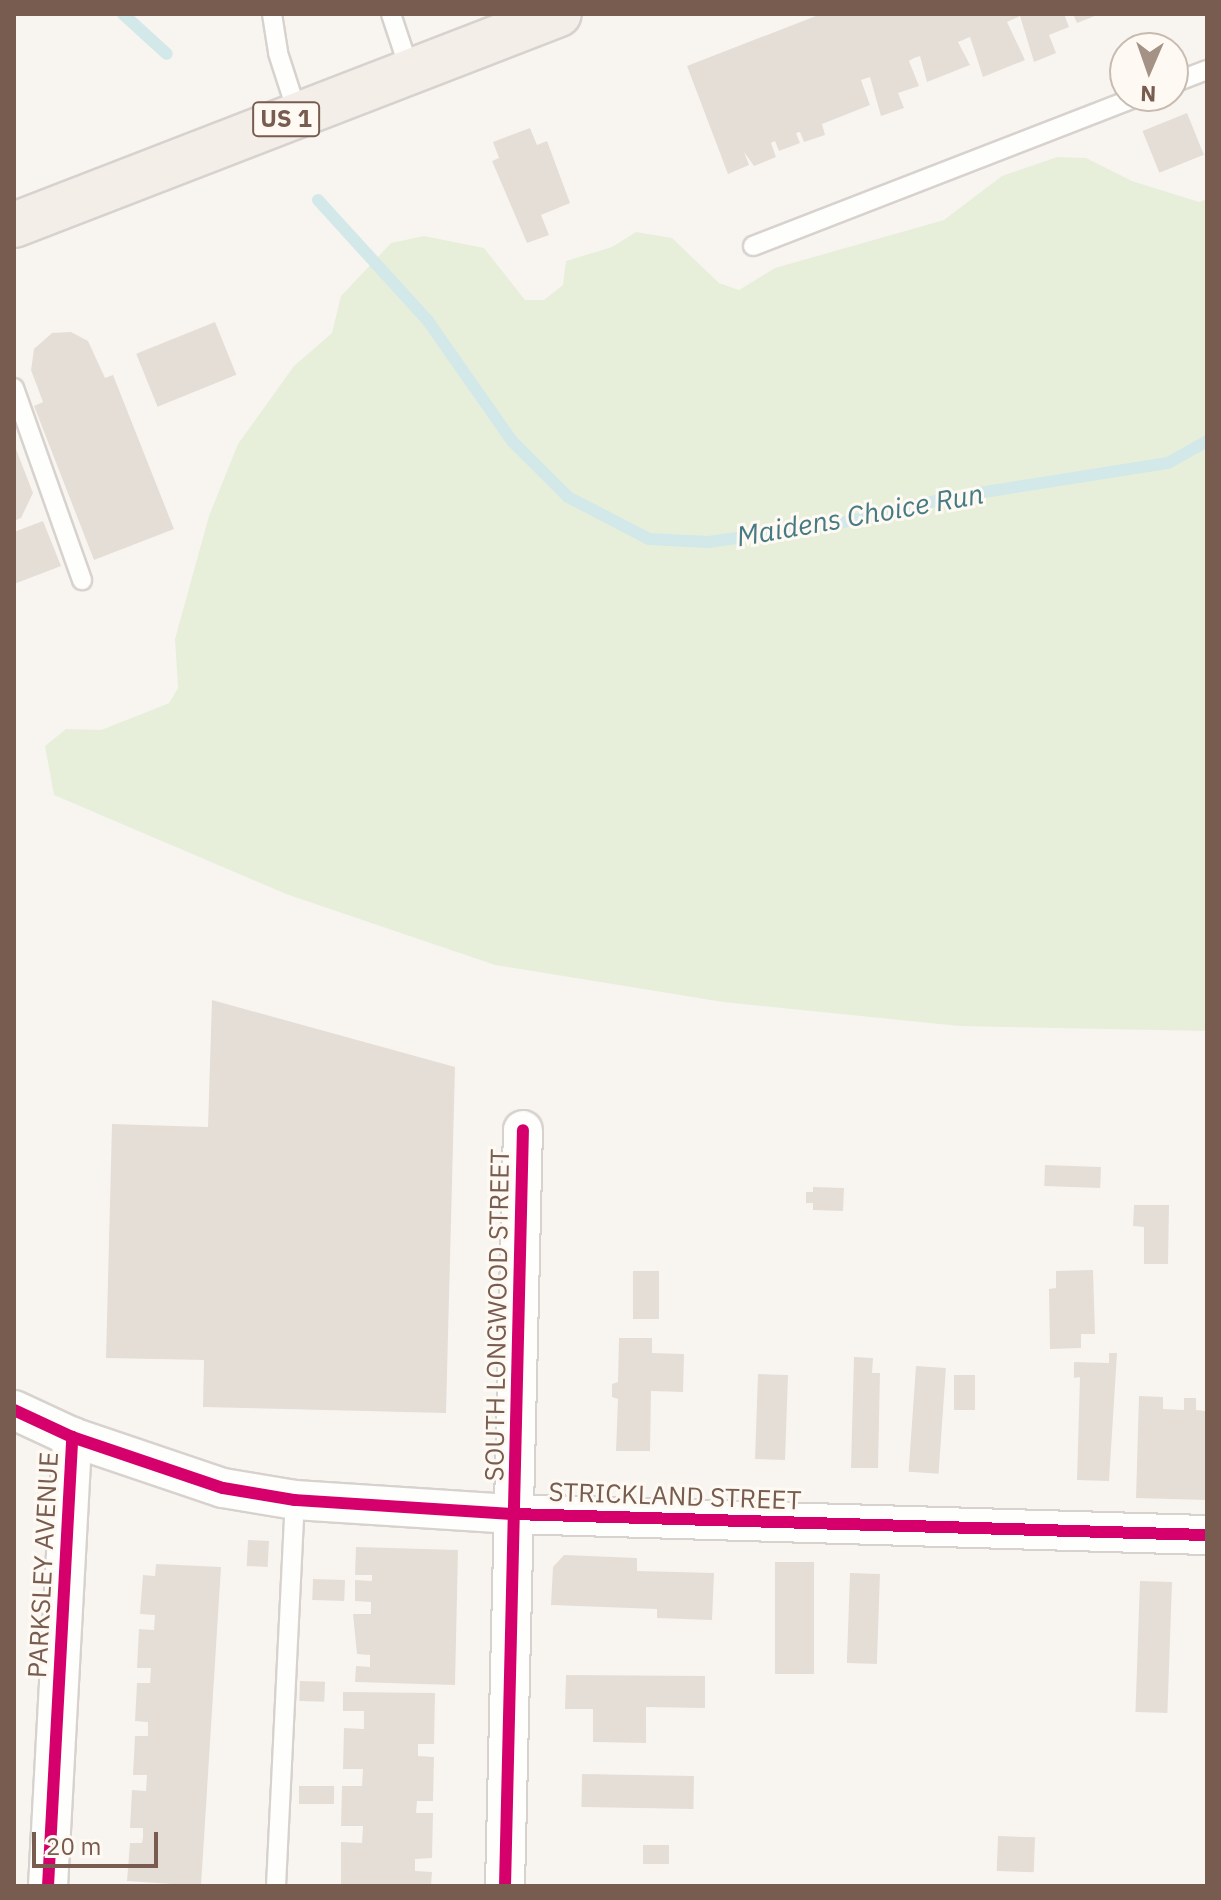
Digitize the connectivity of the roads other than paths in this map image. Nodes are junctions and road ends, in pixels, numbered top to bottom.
1 (272, 14) edge
2 (391, 14) edge
3 (559, 14) edge
4 (410, 71) junction
5 (1109, 108) edge
6 (298, 115) junction
7 (14, 225) edge
8 (753, 246) dead end
9 (14, 388) edge
10 (82, 580) dead end
11 (523, 1130) dead end
12 (14, 1410) edge
13 (72, 1437) junction
14 (295, 1500) junction
15 (514, 1514) junction
16 (1207, 1535) edge
17 (37, 1878) edge
18 (276, 1886) edge
19 (505, 1886) edge

1 - 6 lane
2 - 4 lane
3 - 4 main road, US 1
4 - 6 main road, US 1
5 - 8 lane
6 - 7 main road, US 1
9 - 10 lane
11 - 15 street, SOUTH LONGWOOD STREET
12 - 13 street, STRICKLAND STREET
13 - 14 street, STRICKLAND STREET
13 - 17 street, PARKSLEY AVENUE
14 - 15 street, STRICKLAND STREET
14 - 18 lane
15 - 16 street, STRICKLAND STREET
15 - 19 street, SOUTH LONGWOOD STREET

